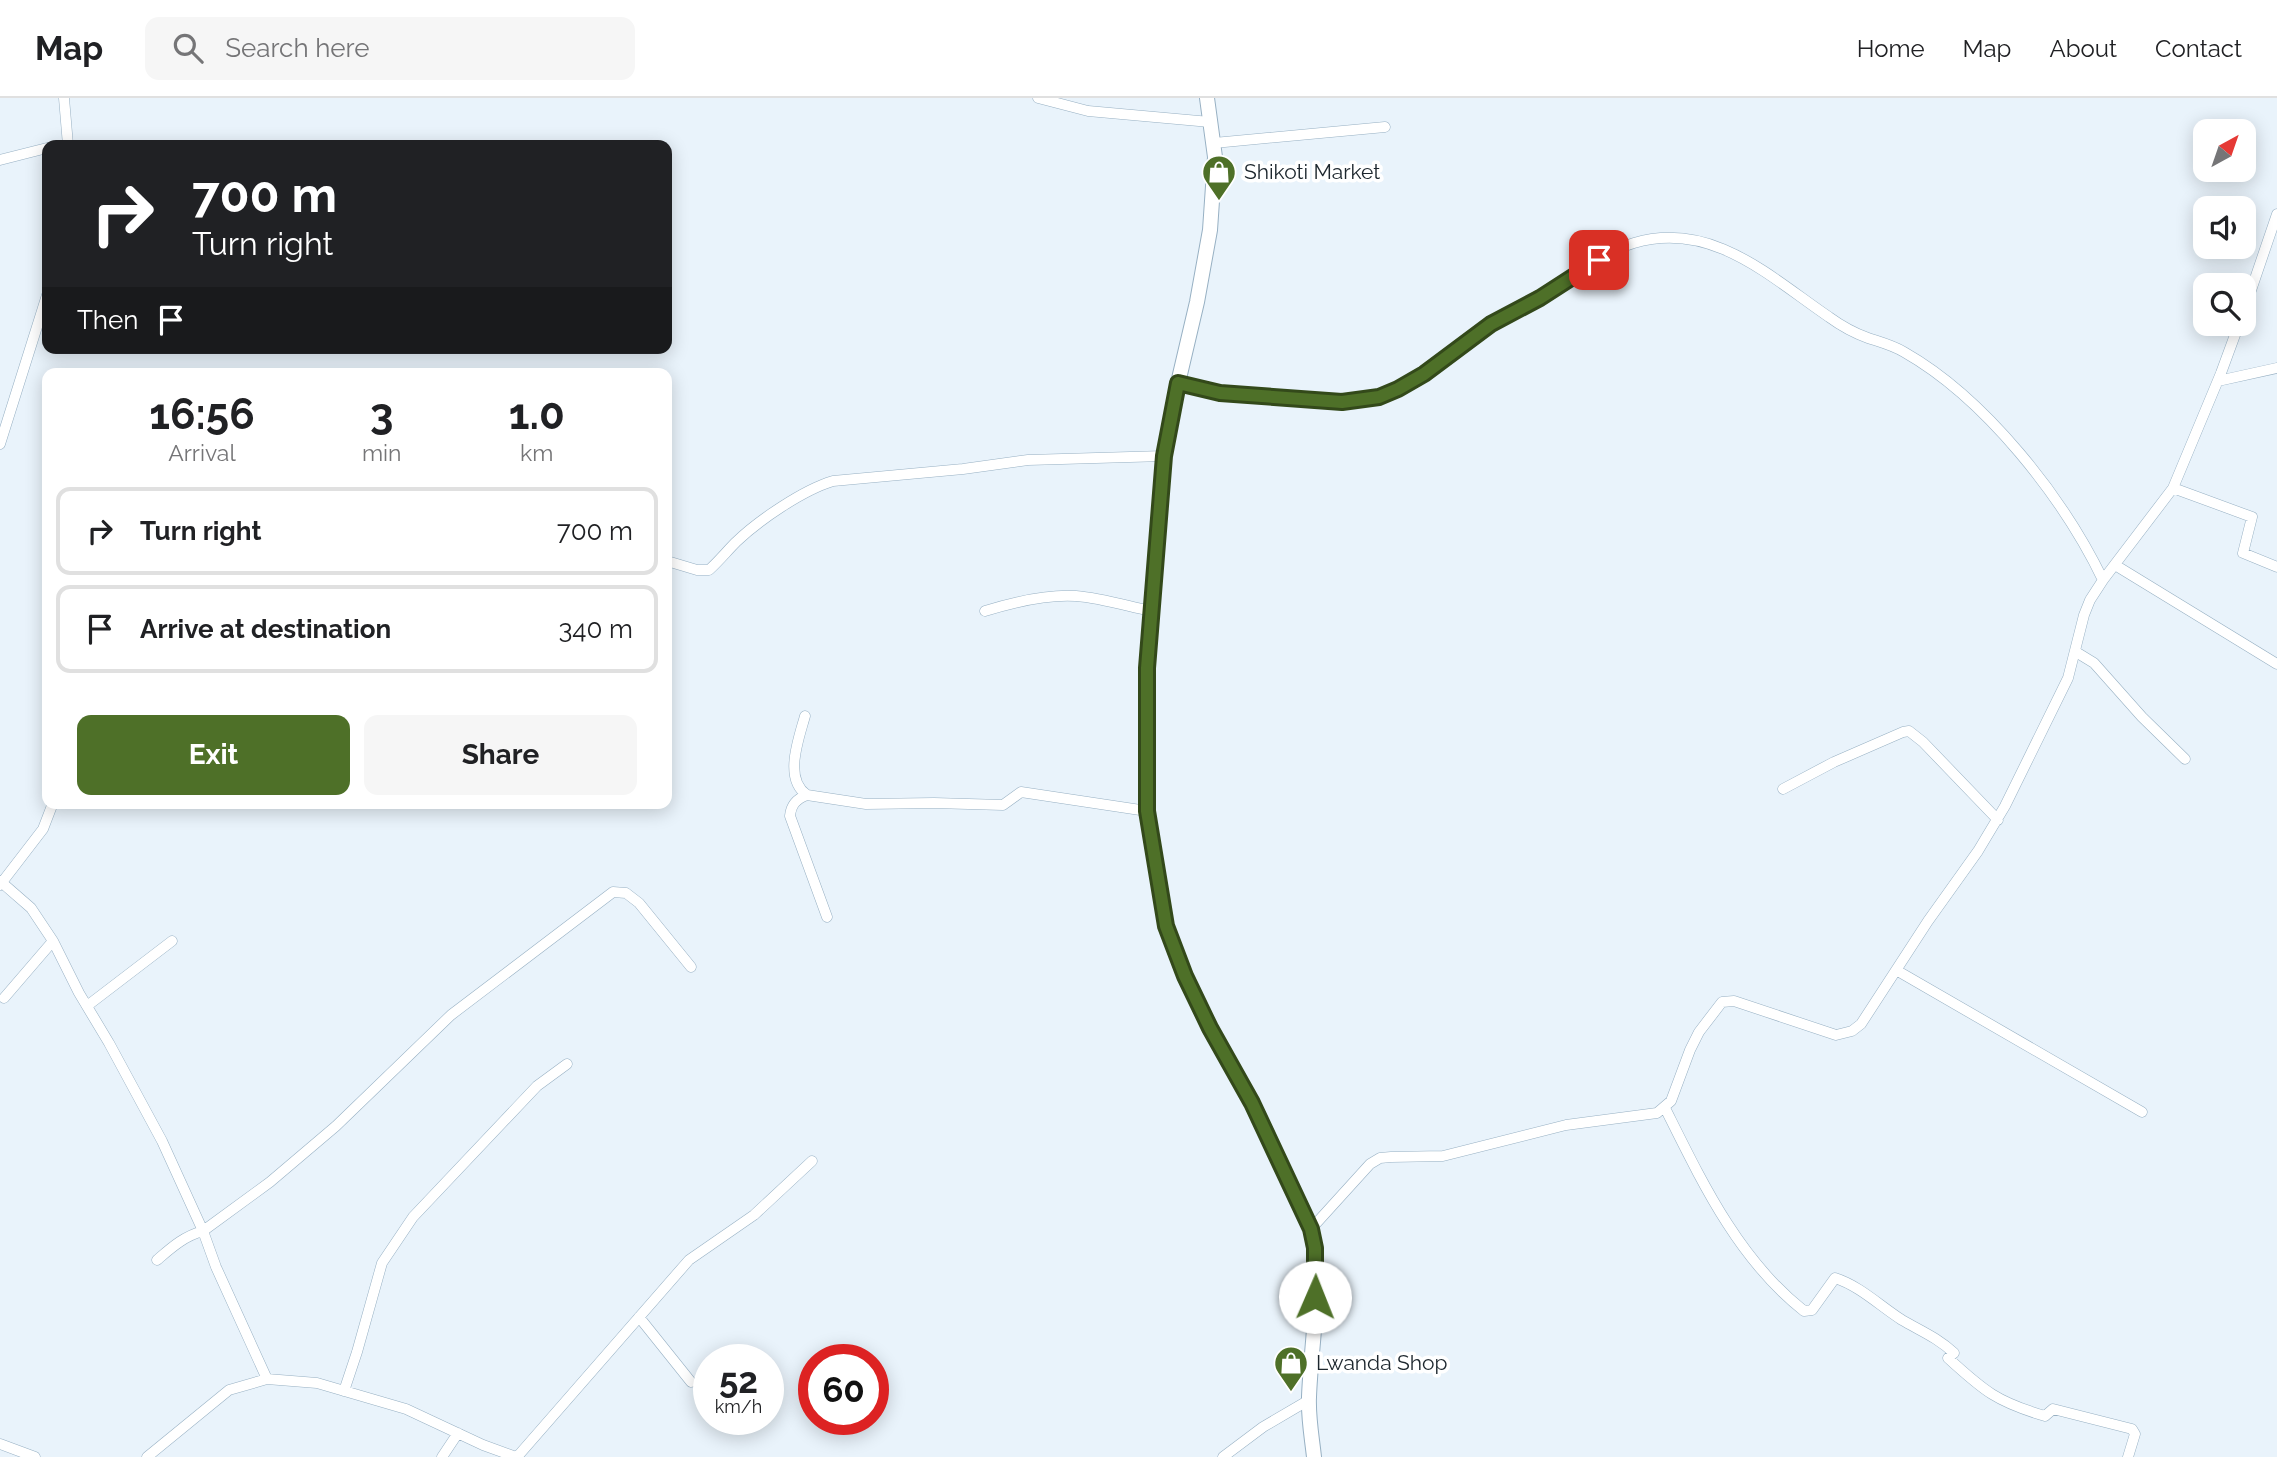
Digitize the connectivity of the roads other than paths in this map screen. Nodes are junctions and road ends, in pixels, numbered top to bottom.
1 (64, 98) edge
2 (1038, 98) edge
3 (1207, 98) edge
4 (1210, 122) junction
5 (1385, 127) dead end
6 (65, 140) edge
7 (1214, 143) junction
8 (42, 149) edge
9 (0, 160) edge
10 (2277, 214) edge
11 (2256, 276) edge
12 (42, 311) edge
13 (2235, 336) edge
14 (2277, 368) edge
15 (2218, 381) junction
16 (1178, 383) junction
17 (0, 444) edge
18 (1164, 456) junction
19 (2173, 488) junction
20 (672, 562) edge
21 (2115, 565) junction
22 (2276, 570) edge
23 (2103, 580) junction
24 (985, 611) dead end
25 (1151, 611) junction
26 (2076, 652) junction
27 (2277, 664) edge
28 (805, 716) dead end
29 (2185, 759) dead end
30 (1783, 789) dead end
31 (807, 795) junction
32 (51, 809) edge
33 (1147, 811) junction
34 (1998, 820) junction
35 (1, 883) edge
36 (827, 917) dead end
37 (53, 941) junction
38 (172, 941) dead end
39 (691, 967) dead end
40 (1896, 970) junction
41 (4, 998) dead end
42 (87, 1006) junction
43 (567, 1064) dead end
44 (1665, 1108) junction
45 (2142, 1112) dead end
46 (812, 1161) dead end
47 (1311, 1229) junction
48 (203, 1231) junction
49 (157, 1260) dead end
50 (639, 1317) junction
51 (267, 1379) junction
52 (691, 1382) dead end
53 (344, 1391) junction
54 (1309, 1401) junction
55 (458, 1433) junction
56 (0, 1444) edge
57 (36, 1457) edge
58 (147, 1457) edge
59 (442, 1457) edge
60 (517, 1457) edge
61 (1223, 1457) edge
62 (1314, 1457) edge
63 (2128, 1457) edge

1 - 6 street
2 - 4 street
3 - 4 main road
4 - 7 main road
5 - 7 street
7 - 16 main road
8 - 9 street
10 - 11 street
12 - 17 street
13 - 15 street
14 - 15 street
15 - 19 street
16 - 18 main road
16 - 23 street
18 - 20 street
18 - 25 main road
19 - 21 street
19 - 22 street
21 - 23 street
21 - 27 street
23 - 26 street
24 - 25 street
25 - 33 main road
26 - 29 street
26 - 34 street
28 - 31 street
30 - 34 street
31 - 33 street
31 - 36 street
32 - 35 street
33 - 47 main road
34 - 40 street
35 - 37 street
37 - 41 street
37 - 42 street
38 - 42 street
39 - 48 street
40 - 44 street
40 - 45 street
42 - 48 street
43 - 53 street
44 - 47 street
44 - 63 street
46 - 50 street
47 - 54 main road
48 - 49 street
48 - 51 street
50 - 52 street
50 - 60 street
51 - 53 street
51 - 58 street
53 - 55 street
54 - 61 street
54 - 62 main road
55 - 59 street
55 - 60 street
56 - 57 street

